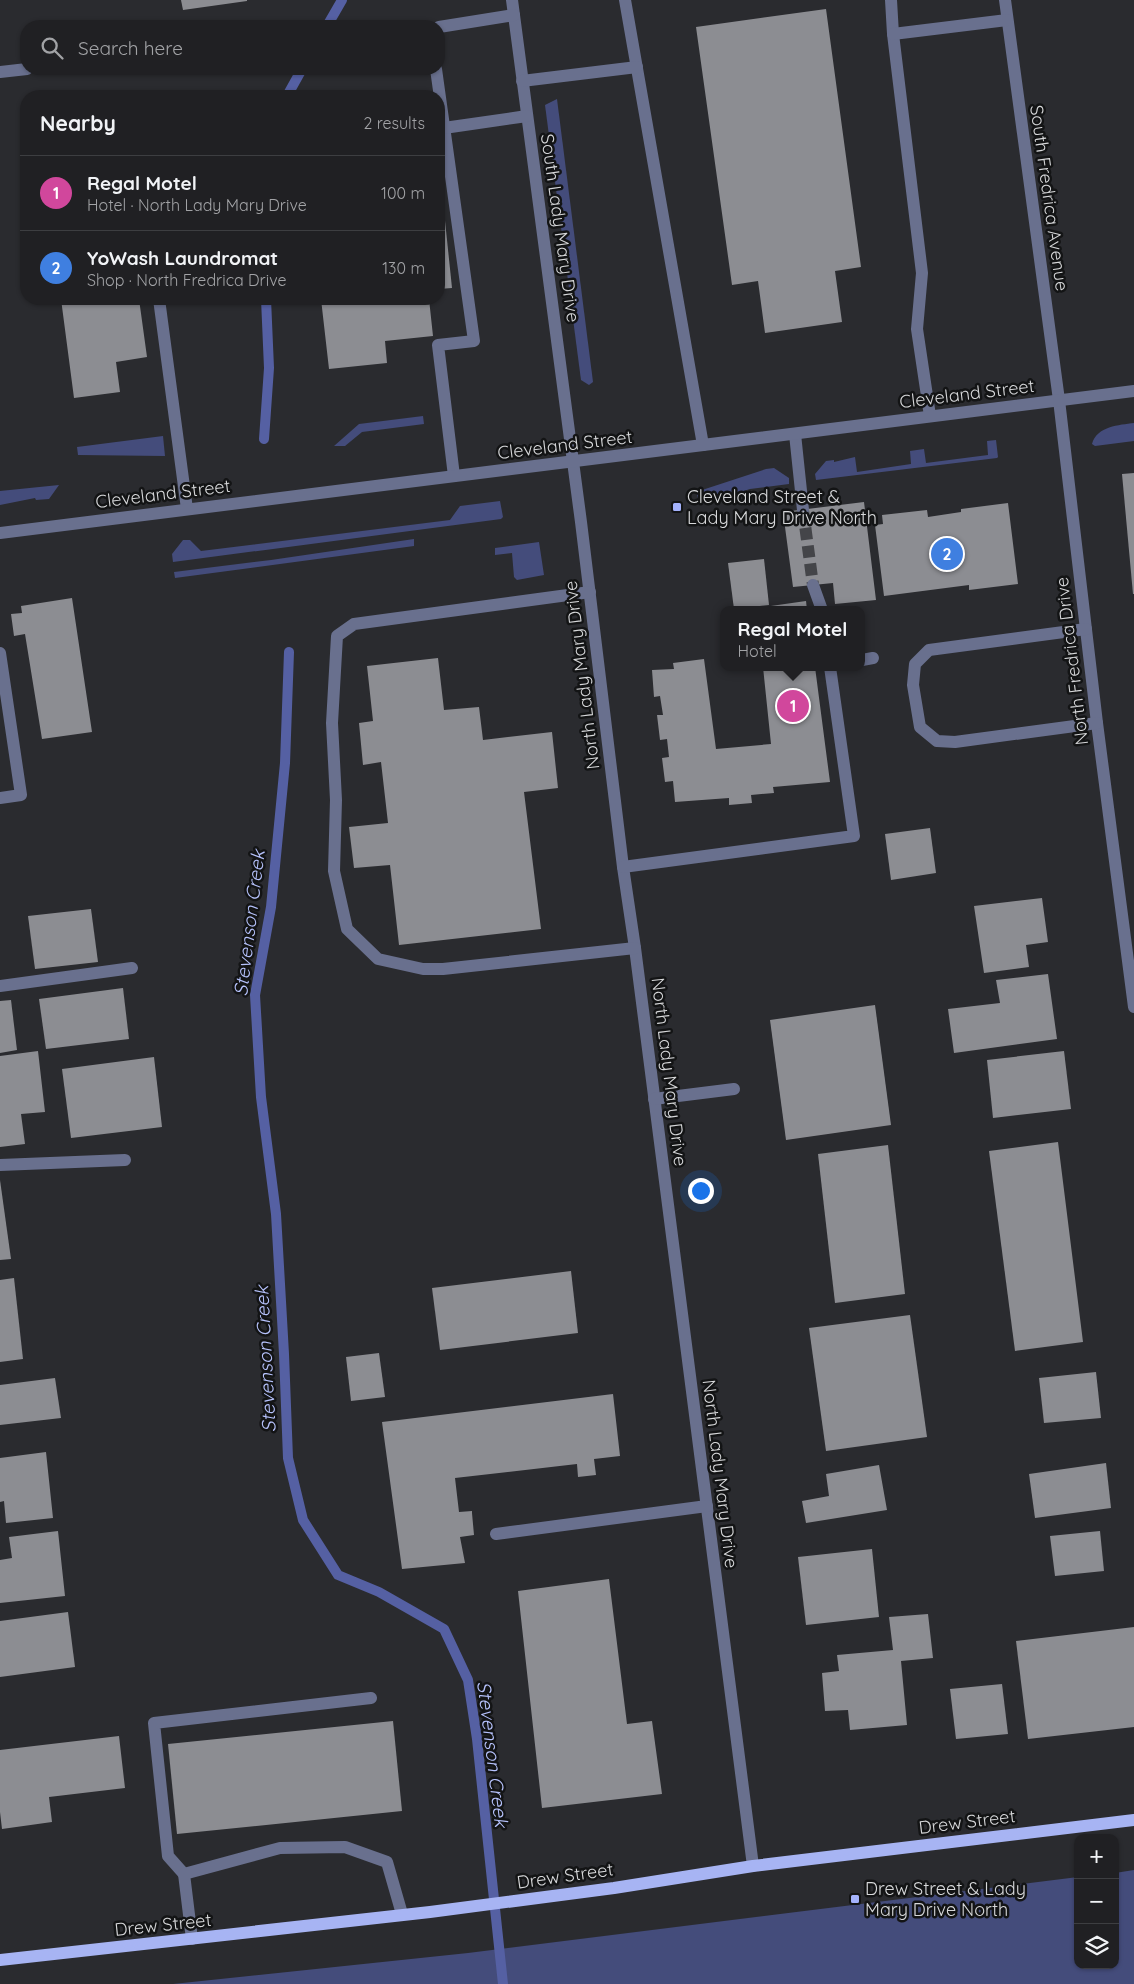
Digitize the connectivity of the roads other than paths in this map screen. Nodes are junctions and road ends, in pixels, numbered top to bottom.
1 (512, 0) edge
2 (625, 0) edge
3 (891, 0) edge
4 (1005, 0) edge
5 (514, 15) junction
6 (1008, 20) junction
7 (445, 26) edge
8 (894, 34) junction
9 (637, 67) junction
10 (20, 70) edge
11 (0, 72) edge
12 (437, 75) edge
13 (522, 81) junction
14 (439, 90) edge
15 (527, 116) junction
16 (445, 128) edge
17 (445, 135) edge
18 (160, 305) edge
19 (1134, 390) edge
20 (1059, 400) junction
21 (930, 416) junction
22 (795, 434) junction
23 (703, 445) junction
24 (573, 461) junction
25 (454, 476) junction
26 (187, 509) junction
27 (803, 510) tunnel mouth
28 (0, 533) edge
29 (813, 585) tunnel mouth
30 (590, 592) junction
31 (821, 606) edge
32 (1086, 629) junction
33 (0, 653) edge
34 (831, 671) edge
35 (1097, 724) junction
36 (0, 798) edge
37 (623, 866) junction
38 (635, 948) junction
39 (132, 968) dead end
40 (0, 986) edge
41 (1134, 1007) edge
42 (734, 1089) dead end
43 (654, 1099) junction
44 (125, 1160) dead end
45 (0, 1165) edge
46 (706, 1506) junction
47 (496, 1534) dead end
48 (371, 1698) dead end
49 (1134, 1820) edge
50 (753, 1866) junction
51 (184, 1874) junction
52 (402, 1914) junction
53 (192, 1939) junction
54 (0, 1960) edge

1 - 5 street, South Lady Mary Drive
2 - 9 street
3 - 8 street
4 - 6 street, South Fredrica Avenue
5 - 7 street
5 - 13 street, South Lady Mary Drive
6 - 8 street
6 - 20 street, South Fredrica Avenue
8 - 21 street
9 - 13 street
9 - 23 street
10 - 11 street
12 - 14 street
13 - 15 street, South Lady Mary Drive
15 - 16 street
15 - 24 street, South Lady Mary Drive
17 - 25 street
18 - 26 street
19 - 20 street, Cleveland Street
20 - 21 street, Cleveland Street
20 - 32 street, North Fredrica Drive
21 - 22 street, Cleveland Street
22 - 23 street, Cleveland Street
22 - 27 street
23 - 24 street, Cleveland Street
24 - 25 street, Cleveland Street
24 - 30 street, North Lady Mary Drive
25 - 26 street, Cleveland Street
26 - 28 street, Cleveland Street
29 - 31 street
30 - 37 street, North Lady Mary Drive
30 - 38 street
32 - 35 street, North Fredrica Drive
32 - 35 street
33 - 36 street
34 - 37 street
35 - 41 street, North Fredrica Drive
37 - 38 street, North Lady Mary Drive
38 - 43 street, North Lady Mary Drive
39 - 40 street
42 - 43 street
43 - 46 street, North Lady Mary Drive
44 - 45 street
46 - 47 street
46 - 50 street, North Lady Mary Drive
48 - 51 street
49 - 50 main road, Drew Street
50 - 52 main road, Drew Street
51 - 52 street
51 - 53 street
52 - 53 main road, Drew Street
53 - 54 main road, Drew Street

